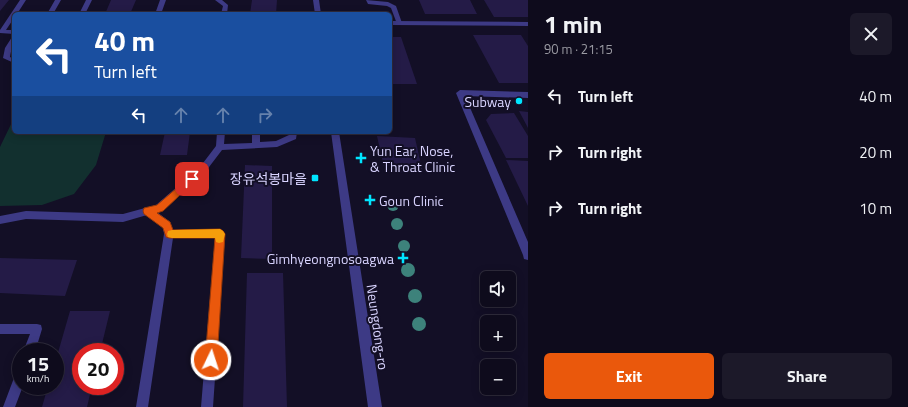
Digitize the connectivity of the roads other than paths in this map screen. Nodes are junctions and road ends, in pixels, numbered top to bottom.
1 (23, 0) edge
2 (58, 0) edge
3 (89, 0) edge
4 (163, 0) edge
5 (218, 0) edge
6 (316, 0) edge
7 (369, 0) edge
8 (15, 12) edge
9 (51, 12) edge
10 (83, 12) edge
11 (159, 12) edge
12 (224, 12) edge
13 (318, 12) edge
14 (12, 17) edge
15 (392, 23) edge
16 (398, 23) junction
17 (528, 24) edge
18 (12, 32) edge
19 (12, 41) edge
20 (12, 61) edge
21 (528, 95) edge
22 (221, 134) edge
23 (256, 134) edge
24 (293, 134) edge
25 (335, 134) edge
26 (256, 146) junction
27 (220, 148) junction
28 (148, 211) junction
29 (0, 220) edge
30 (169, 234) junction
31 (528, 256) edge
32 (0, 328) edge
33 (32, 343) edge
34 (13, 395) edge
35 (9, 407) edge
36 (142, 407) edge
37 (207, 407) edge
38 (375, 407) edge

1 - 8 lane
2 - 9 lane
3 - 10 lane
4 - 11 lane
5 - 12 lane
6 - 13 street
7 - 16 lane
14 - 18 lane
15 - 16 street
16 - 17 street
19 - 20 lane
21 - 31 street
22 - 27 lane
23 - 26 lane
24 - 26 lane
25 - 38 street, Neungdong-ro
26 - 27 lane
27 - 28 lane
28 - 29 lane
28 - 30 lane
30 - 36 lane
30 - 37 lane
32 - 33 lane
34 - 35 lane

